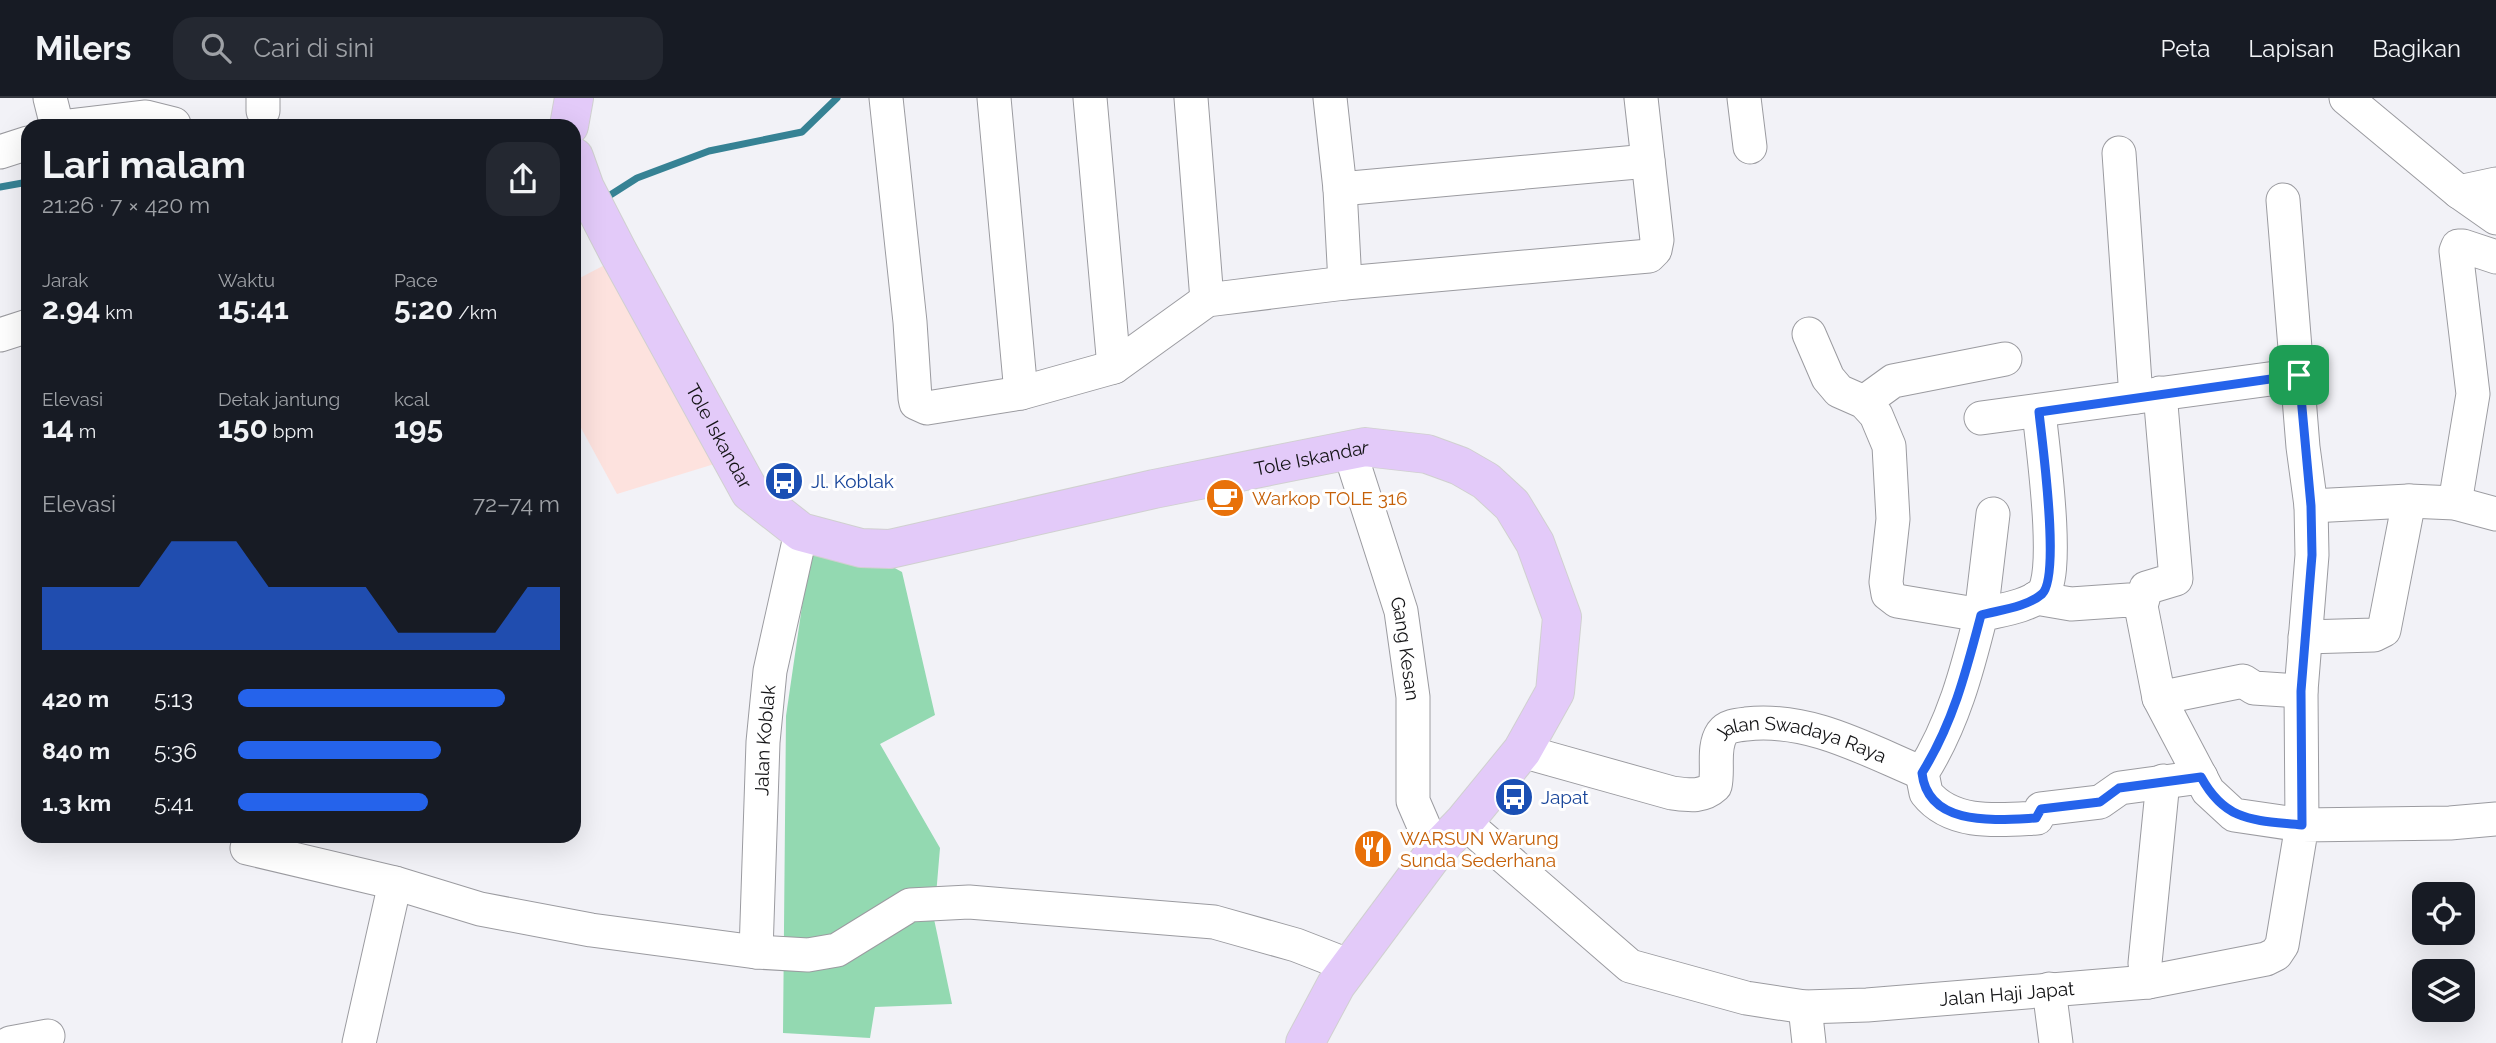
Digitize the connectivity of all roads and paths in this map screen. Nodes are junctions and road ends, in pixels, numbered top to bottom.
1 (50, 98) edge
2 (574, 98) edge
3 (886, 98) edge
4 (994, 98) edge
5 (1090, 98) edge
6 (1191, 98) edge
7 (1330, 98) edge
8 (1641, 98) edge
9 (1744, 98) edge
10 (2346, 98) edge
11 (70, 118) edge
12 (154, 119) edge
13 (570, 119) edge
14 (21, 145) edge
15 (1750, 147) dead end
16 (0, 152) edge
17 (2119, 153) dead end
18 (1648, 161) junction
19 (581, 175) edge
20 (2496, 184) edge
21 (1340, 189) junction
22 (2459, 192) junction
23 (2283, 200) dead end
24 (2496, 218) edge
25 (2496, 257) edge
26 (1345, 283) junction
27 (1208, 300) junction
28 (21, 328) edge
29 (1809, 334) dead end
30 (0, 335) edge
31 (2005, 359) dead end
32 (1114, 368) junction
33 (2299, 375) junction
34 (1021, 393) junction
35 (2148, 395) junction
36 (1864, 402) junction
37 (2039, 412) junction
38 (1982, 418) dead end
39 (1349, 449) junction
40 (2409, 501) junction
41 (2455, 502) junction
42 (2311, 506) junction
43 (1993, 514) dead end
44 (2496, 514) edge
45 (801, 532) junction
46 (2036, 598) junction
47 (2141, 606) junction
48 (1981, 615) junction
49 (2305, 637) junction
50 (2301, 691) junction
51 (2159, 698) junction
52 (1522, 751) junction
53 (1922, 773) junction
54 (2201, 777) junction
55 (2163, 781) junction
56 (2496, 819) edge
57 (1464, 822) junction
58 (2302, 825) junction
59 (247, 848) dead end
60 (1435, 852) junction
61 (395, 883) junction
62 (756, 952) junction
63 (1350, 966) junction
64 (2148, 982) junction
65 (2049, 989) junction
66 (1805, 1007) junction
67 (48, 1036) dead end
68 (10, 1043) edge
69 (359, 1043) edge
70 (1305, 1043) edge
71 (1809, 1043) edge
72 (2056, 1043) edge

1 - 11 street
2 - 13 main road
3 - 34 street
4 - 34 street
5 - 32 street
6 - 27 street
7 - 21 street
8 - 18 street
9 - 15 street
10 - 22 street
11 - 12 street
14 - 16 street
17 - 35 street
18 - 21 street
18 - 26 street
19 - 45 main road, Tole Iskandar
20 - 22 street
21 - 26 street
22 - 24 street
23 - 33 street
25 - 41 street
26 - 27 street
27 - 32 street
28 - 30 street
29 - 36 street
31 - 36 street
32 - 34 street
33 - 35 street
33 - 42 street
35 - 37 street
35 - 47 street
36 - 48 street
37 - 38 street
37 - 46 street
39 - 45 main road, Tole Iskandar
39 - 52 main road, Tole Iskandar
39 - 60 street, Gang Kesan
40 - 41 street
40 - 42 street
40 - 49 street
41 - 44 street
42 - 49 street
43 - 48 street
45 - 62 street, Jalan Koblak
46 - 47 street
46 - 48 street
47 - 51 street
48 - 53 street
49 - 50 street
50 - 51 street
50 - 58 street
51 - 54 street
52 - 53 street, Jalan Swadaya Raya
52 - 57 main road, Tole Iskandar
53 - 55 street
54 - 55 street
54 - 58 street
55 - 64 street
56 - 58 street
57 - 60 main road, Tole Iskandar
57 - 66 street, Jalan Haji Japat
58 - 64 street, Jalan Haji Japat
59 - 61 street
60 - 63 main road, Tole Iskandar
61 - 62 street
61 - 69 street
62 - 63 street
63 - 70 main road, Tole Iskandar
64 - 65 street, Jalan Haji Japat
65 - 66 street, Jalan Haji Japat
65 - 72 street
66 - 71 street
67 - 68 street

